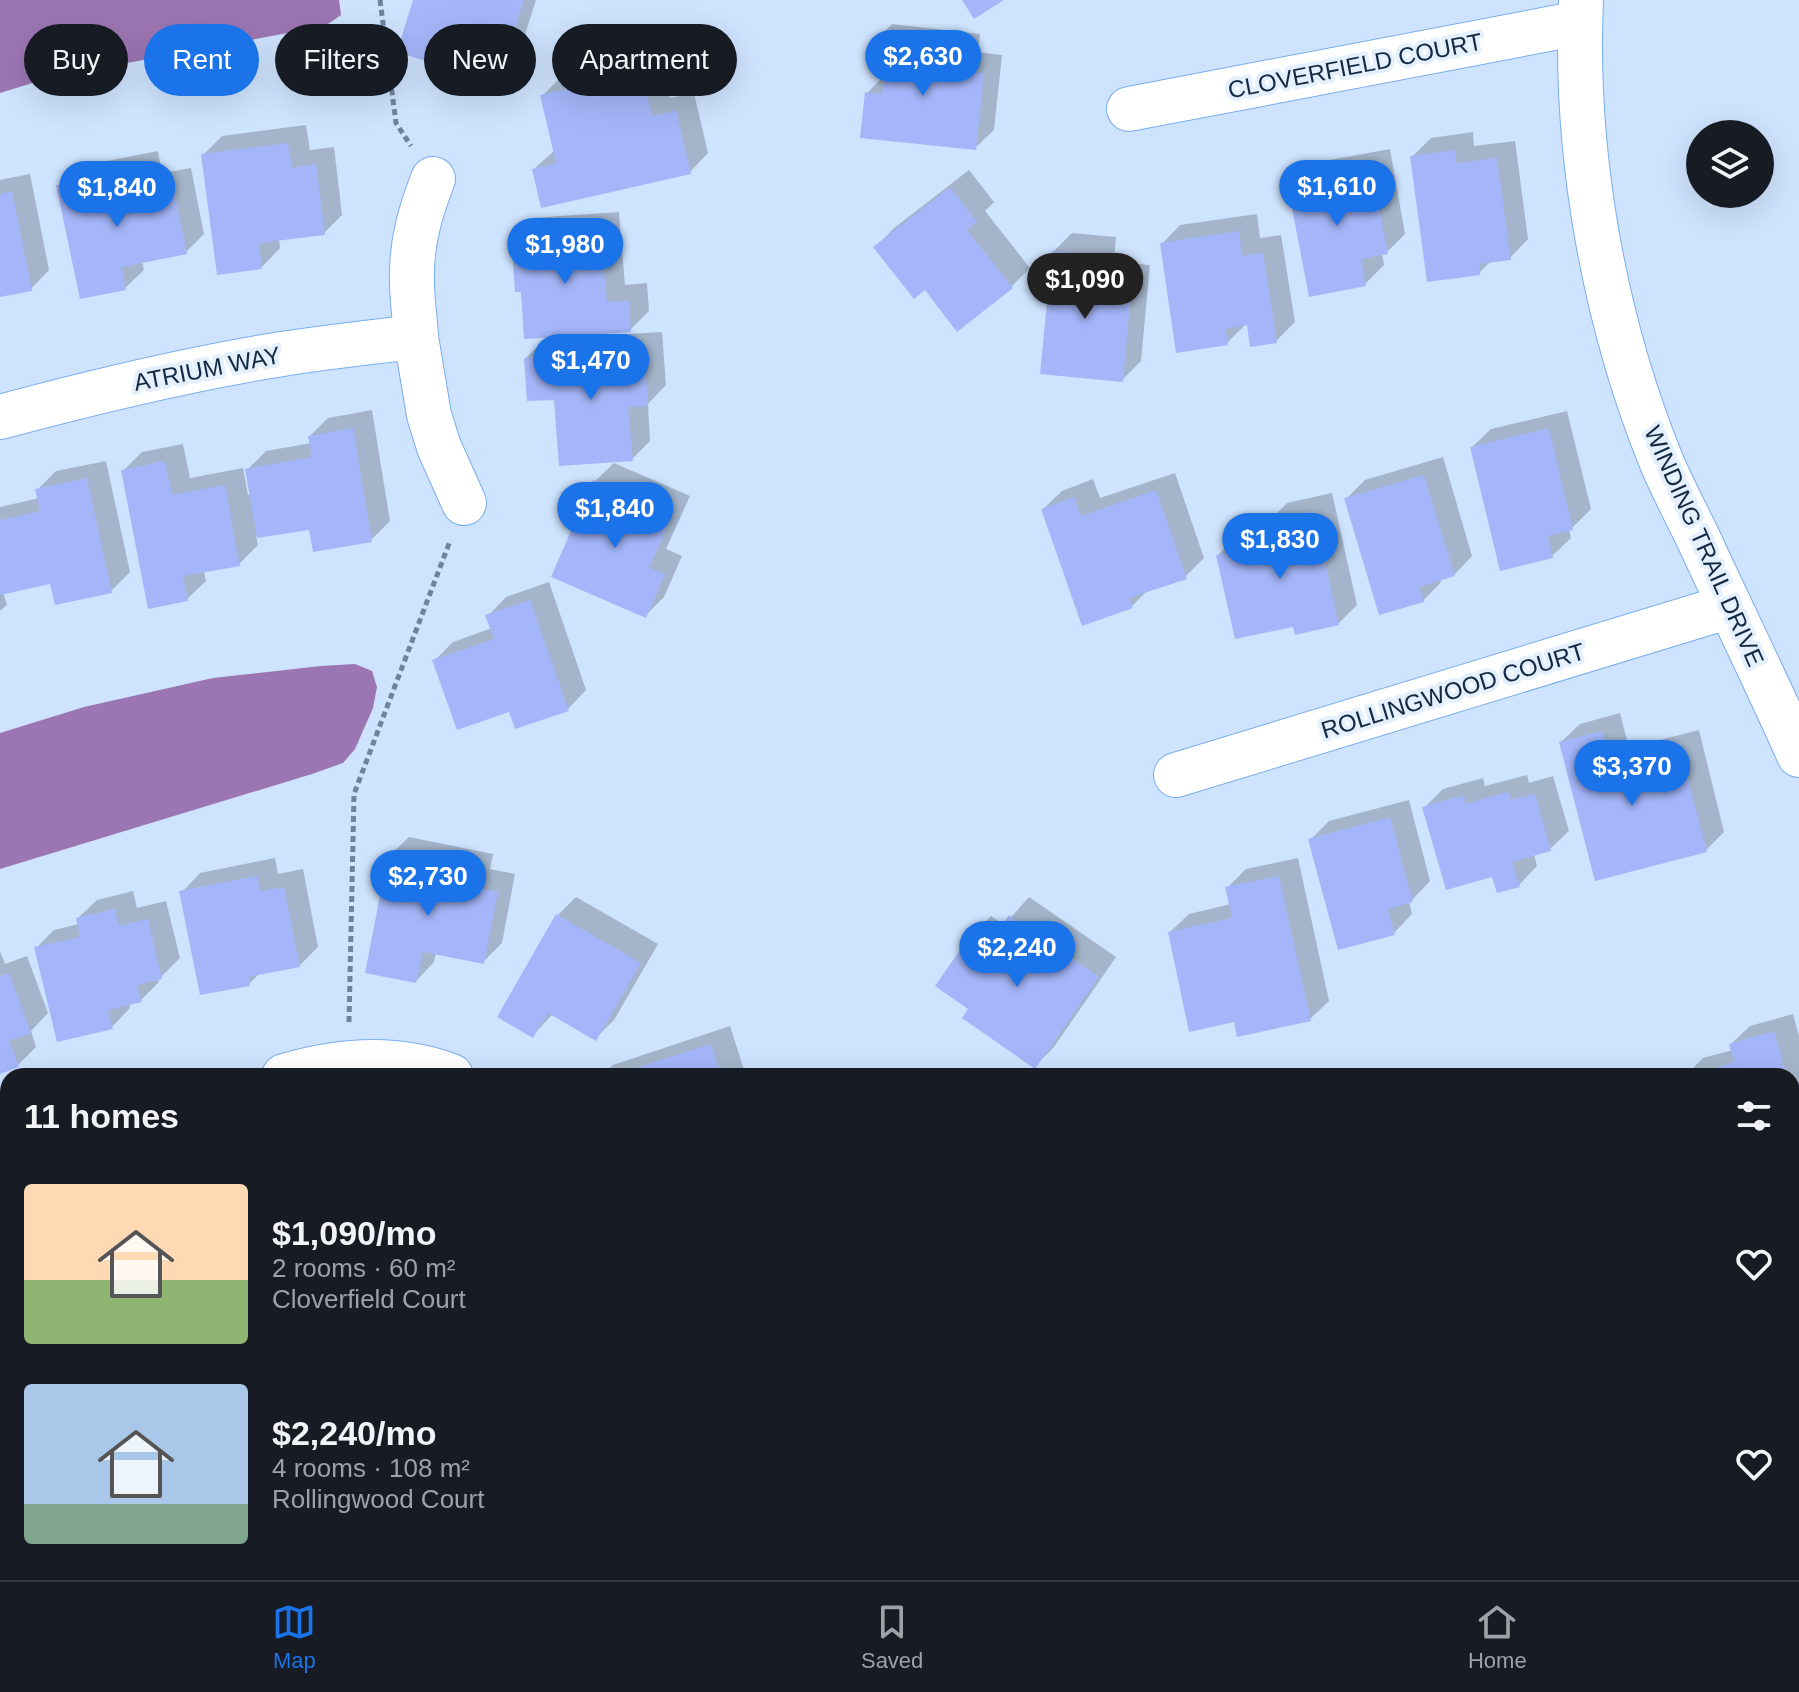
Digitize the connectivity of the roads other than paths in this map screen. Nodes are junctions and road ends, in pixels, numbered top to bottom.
1 (1581, 12) edge
2 (1129, 109) dead end
3 (433, 179) road end
4 (416, 337) junction
5 (0, 417) edge
6 (464, 503) road end
7 (1730, 606) junction
8 (1799, 755) edge
9 (1176, 775) dead end
10 (323, 1068) edge
11 (423, 1068) edge

1 - 2 street, CLOVERFIELD COURT
1 - 7 street, WINDING TRAIL DRIVE
3 - 4 street
4 - 5 street, ATRIUM WAY
4 - 6 street
7 - 8 street, WINDING TRAIL DRIVE
7 - 9 street, ROLLINGWOOD COURT
10 - 11 street

